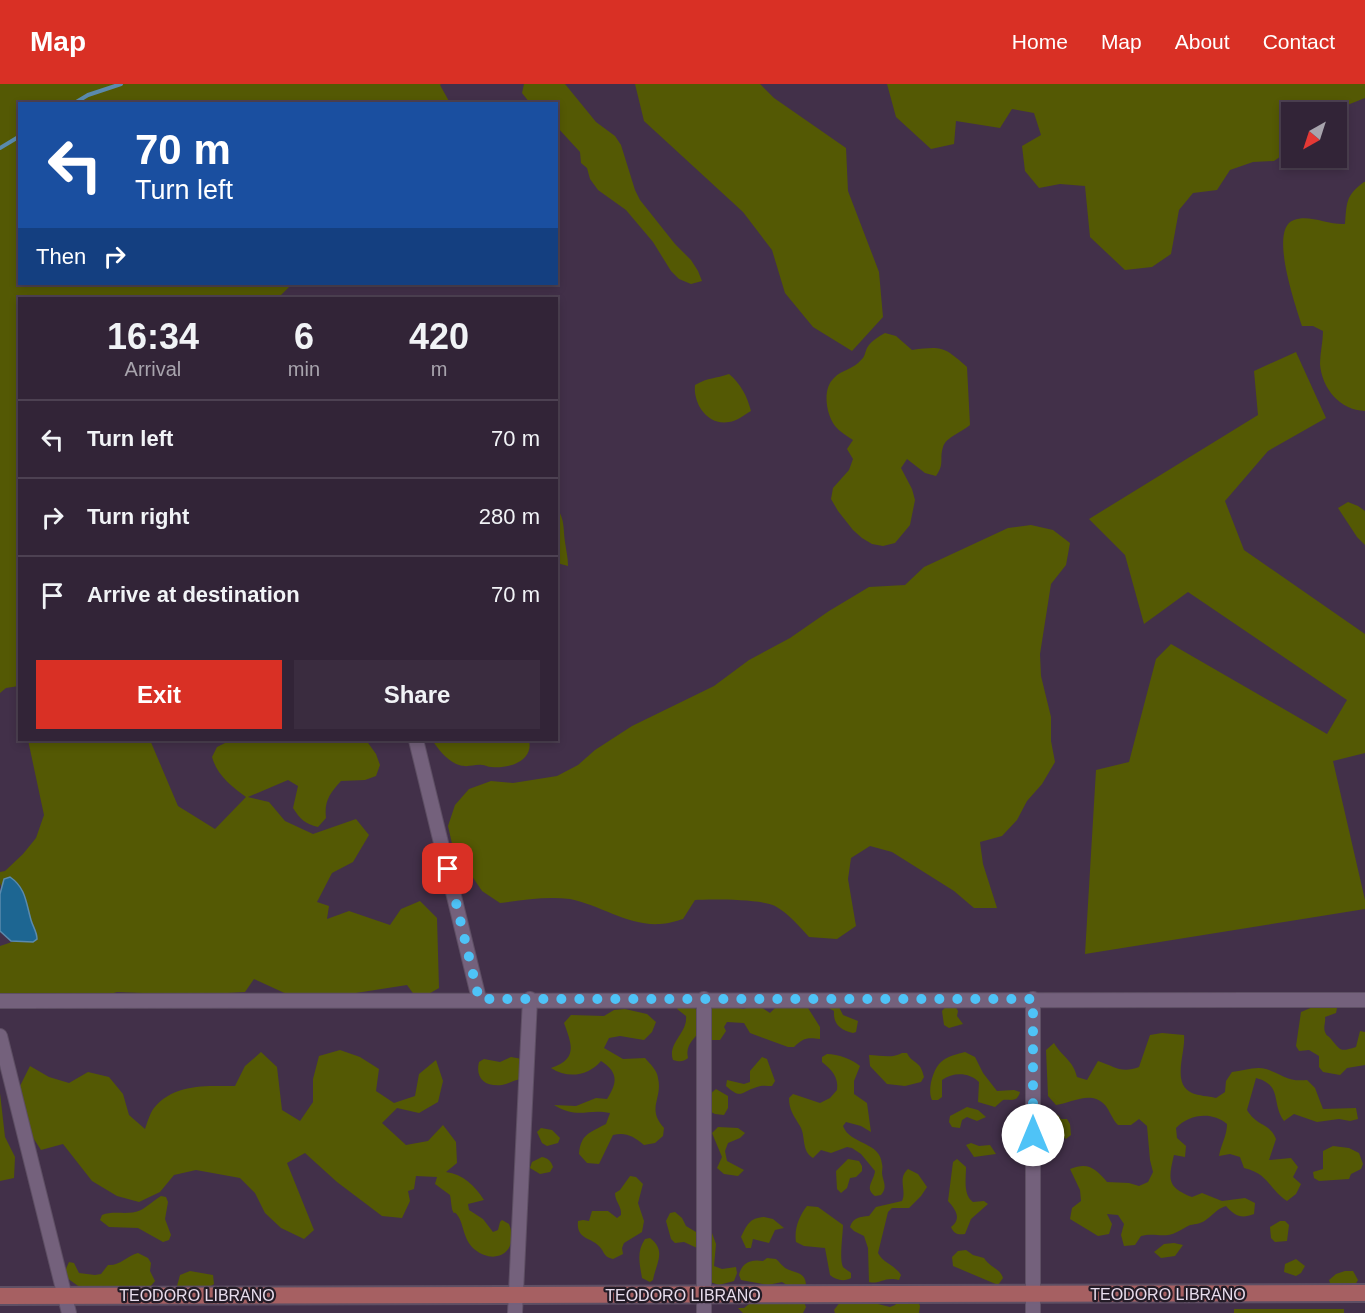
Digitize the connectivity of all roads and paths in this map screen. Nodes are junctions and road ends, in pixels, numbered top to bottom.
1 (416, 741) edge
2 (479, 999) junction
3 (530, 999) junction
4 (704, 999) junction
5 (1033, 999) junction
6 (1365, 999) edge
7 (0, 1000) edge
8 (0, 1036) edge
9 (1365, 1293) edge
10 (704, 1294) junction
11 (516, 1295) junction
12 (1033, 1295) junction
13 (0, 1296) edge
14 (64, 1296) junction
15 (69, 1313) edge
16 (515, 1313) edge
17 (704, 1313) edge
18 (1033, 1313) edge

1 - 2 street
2 - 3 street
2 - 7 street
3 - 4 street
3 - 11 street
4 - 5 street
4 - 10 street
5 - 6 street
5 - 12 street
8 - 14 street
9 - 12 main road, TEODORO LIBRANO
10 - 11 main road, TEODORO LIBRANO
10 - 12 main road, TEODORO LIBRANO
10 - 17 street
11 - 14 main road, TEODORO LIBRANO
11 - 16 street
12 - 18 street
13 - 14 main road, TEODORO LIBRANO
14 - 15 street

